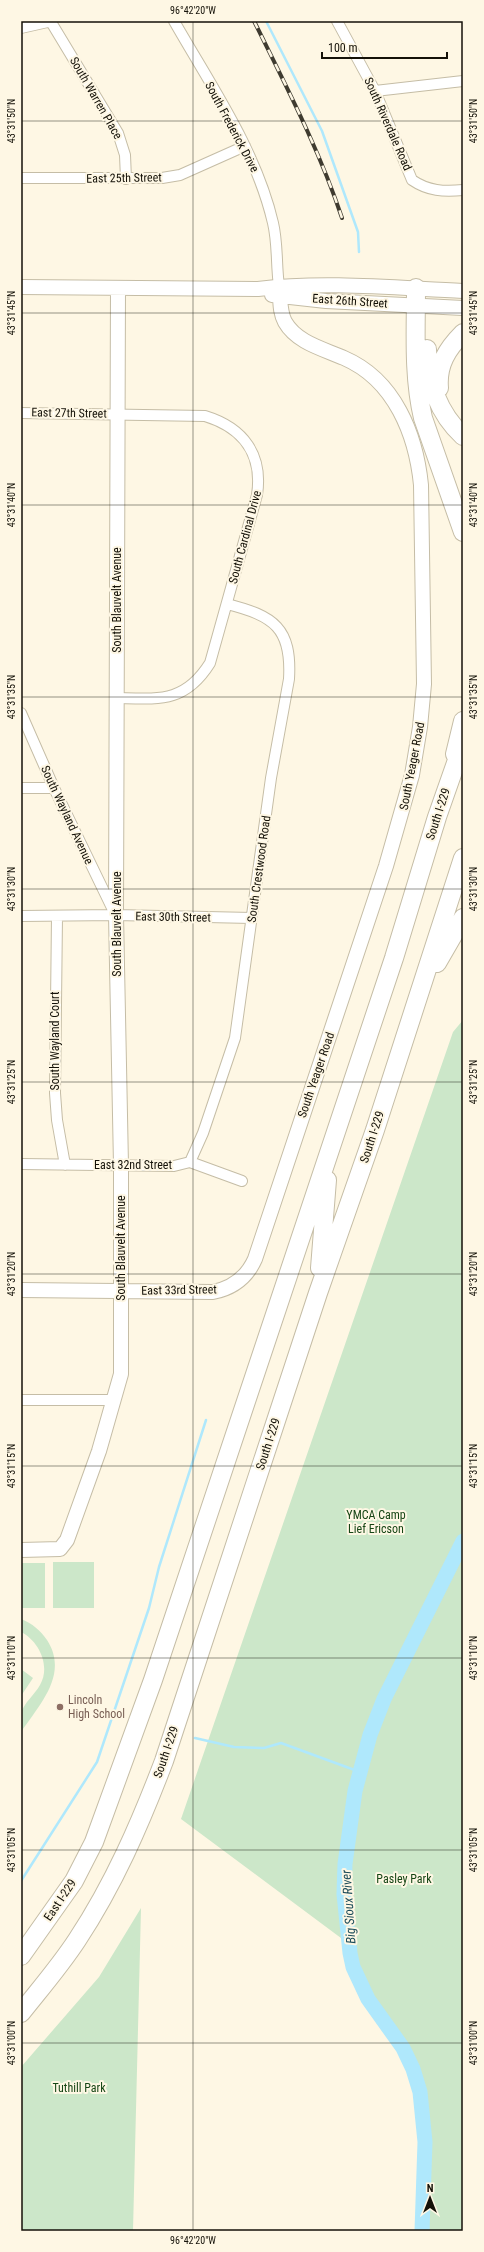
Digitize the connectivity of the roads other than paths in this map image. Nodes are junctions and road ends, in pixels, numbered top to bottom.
1 (52, 21) edge
2 (174, 21) edge
3 (338, 21) edge
4 (21, 28) edge
5 (463, 81) edge
6 (376, 91) junction
7 (245, 146) junction
8 (21, 178) edge
9 (126, 179) junction
10 (463, 190) edge
11 (21, 287) edge
12 (118, 288) junction
13 (280, 291) junction
14 (463, 291) edge
15 (422, 296) junction
16 (463, 308) edge
17 (463, 333) edge
18 (443, 412) junction
19 (21, 413) edge
20 (117, 414) junction
21 (463, 436) edge
22 (463, 532) edge
23 (227, 604) junction
24 (117, 698) junction
25 (21, 713) edge
26 (463, 720) edge
27 (463, 743) edge
28 (21, 788) edge
29 (54, 788) junction
30 (444, 796) junction
31 (463, 858) edge
32 (116, 915) junction
33 (21, 916) edge
34 (57, 916) junction
35 (252, 918) junction
36 (463, 918) edge
37 (396, 1062) junction
38 (329, 1153) junction
39 (190, 1162) junction
40 (21, 1164) edge
41 (65, 1165) junction
42 (121, 1165) junction
43 (242, 1181) dead end
44 (240, 1281) joint
45 (21, 1290) edge
46 (120, 1291) junction
47 (318, 1293) junction
48 (21, 1400) edge
49 (114, 1400) junction
50 (21, 1550) edge
51 (94, 1842) junction
52 (21, 1935) edge
53 (21, 1956) edge
54 (23, 2010) edge

1 - 4 street
1 - 9 street, South Warren Place
2 - 7 street, South Frederick Drive
3 - 6 street, South Riverdale Road
5 - 6 street
6 - 10 street, South Riverdale Road
7 - 9 street, East 25th Street
7 - 13 street, South Frederick Drive
8 - 9 street, East 25th Street
11 - 12 street, East 26th Street
12 - 13 street, East 26th Street
12 - 20 street, South Blauvelt Avenue
13 - 15 street, East 26th Street
13 - 44 street, South Yeager Road
14 - 15 street, East 26th Street
15 - 16 street, East 26th Street
15 - 18 highway
15 - 22 highway
17 - 18 highway
18 - 21 highway
19 - 20 street, East 27th Street
20 - 23 street, South Cardinal Drive
20 - 24 street, South Blauvelt Avenue
23 - 24 street, South Cardinal Drive
23 - 35 street, South Crestwood Road
24 - 32 street, South Blauvelt Avenue
25 - 29 street, South Wayland Avenue
26 - 30 highway
27 - 30 highway, South I-229
28 - 29 street
29 - 32 street, South Wayland Avenue
30 - 38 highway, South I-229
31 - 37 highway, South I-229
32 - 34 street, East 30th Street
32 - 35 street, East 30th Street
32 - 42 street, South Blauvelt Avenue
33 - 34 street, East 30th Street
34 - 41 street, South Wayland Court
35 - 39 street, South Crestwood Road
36 - 37 highway
37 - 47 highway, South I-229
38 - 47 highway
38 - 51 highway, South I-229
39 - 42 street, East 32nd Street
39 - 43 street, East 32nd Street
40 - 41 street, East 32nd Street
41 - 42 street, East 32nd Street
42 - 46 street, South Blauvelt Avenue
44 - 46 street, East 33rd Street
45 - 46 street, East 33rd Street
46 - 49 street, South Blauvelt Avenue
47 - 54 highway, South I-229
48 - 49 street
49 - 50 street, South Blauvelt Avenue
51 - 52 highway
51 - 53 highway, East I-229

